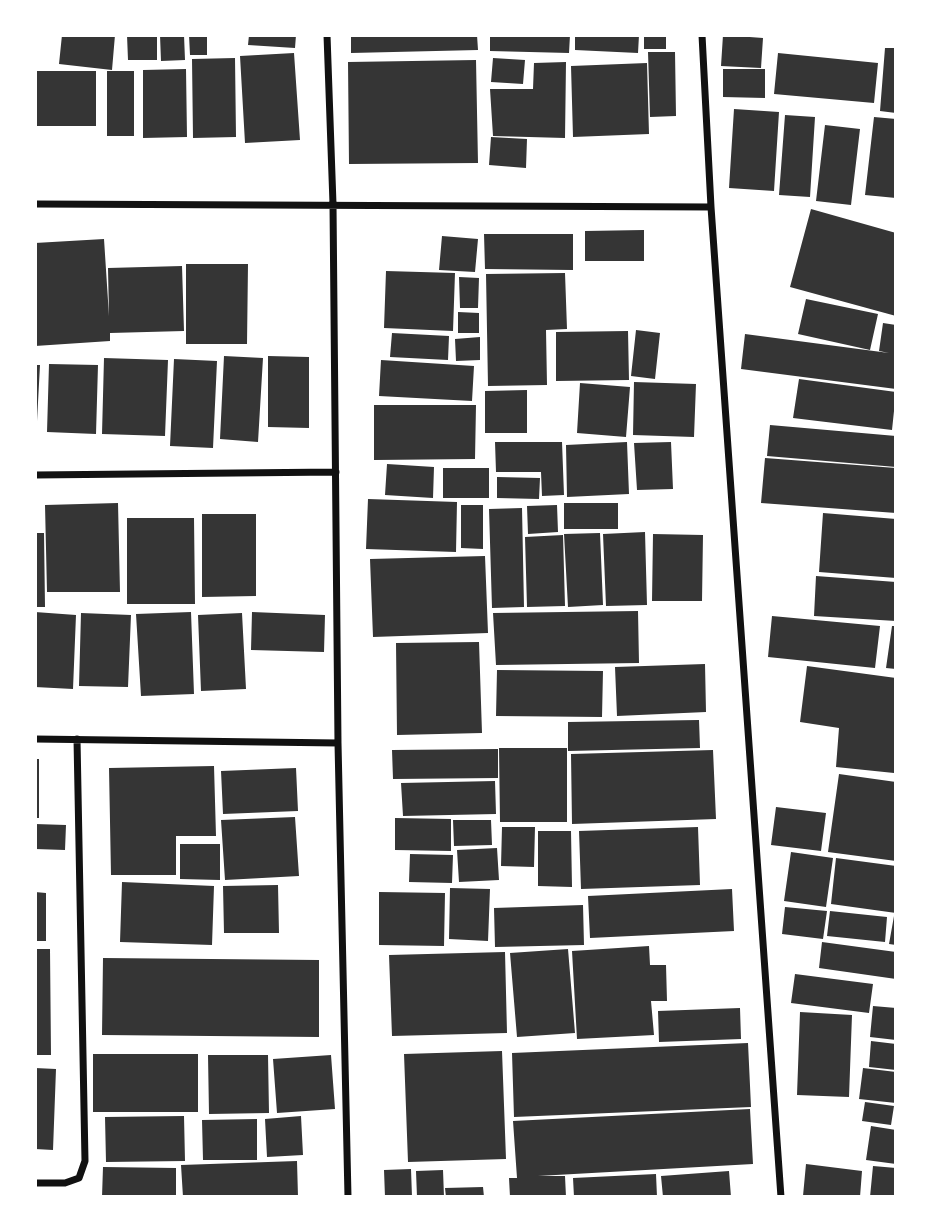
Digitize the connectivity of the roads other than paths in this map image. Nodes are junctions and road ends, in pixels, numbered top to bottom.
1 (327, 35) edge
2 (702, 35) edge
3 (35, 204) edge
4 (333, 204) junction
5 (711, 207) junction
6 (336, 472) junction
7 (35, 475) edge
8 (35, 739) edge
9 (77, 739) junction
10 (338, 744) junction
11 (35, 1183) edge
12 (348, 1197) edge
13 (780, 1197) edge

1 - 4 street
2 - 5 street
3 - 4 street
4 - 5 street
4 - 6 street
5 - 13 street
6 - 7 street
6 - 10 street
8 - 9 street
9 - 10 street
9 - 11 street
10 - 12 street

